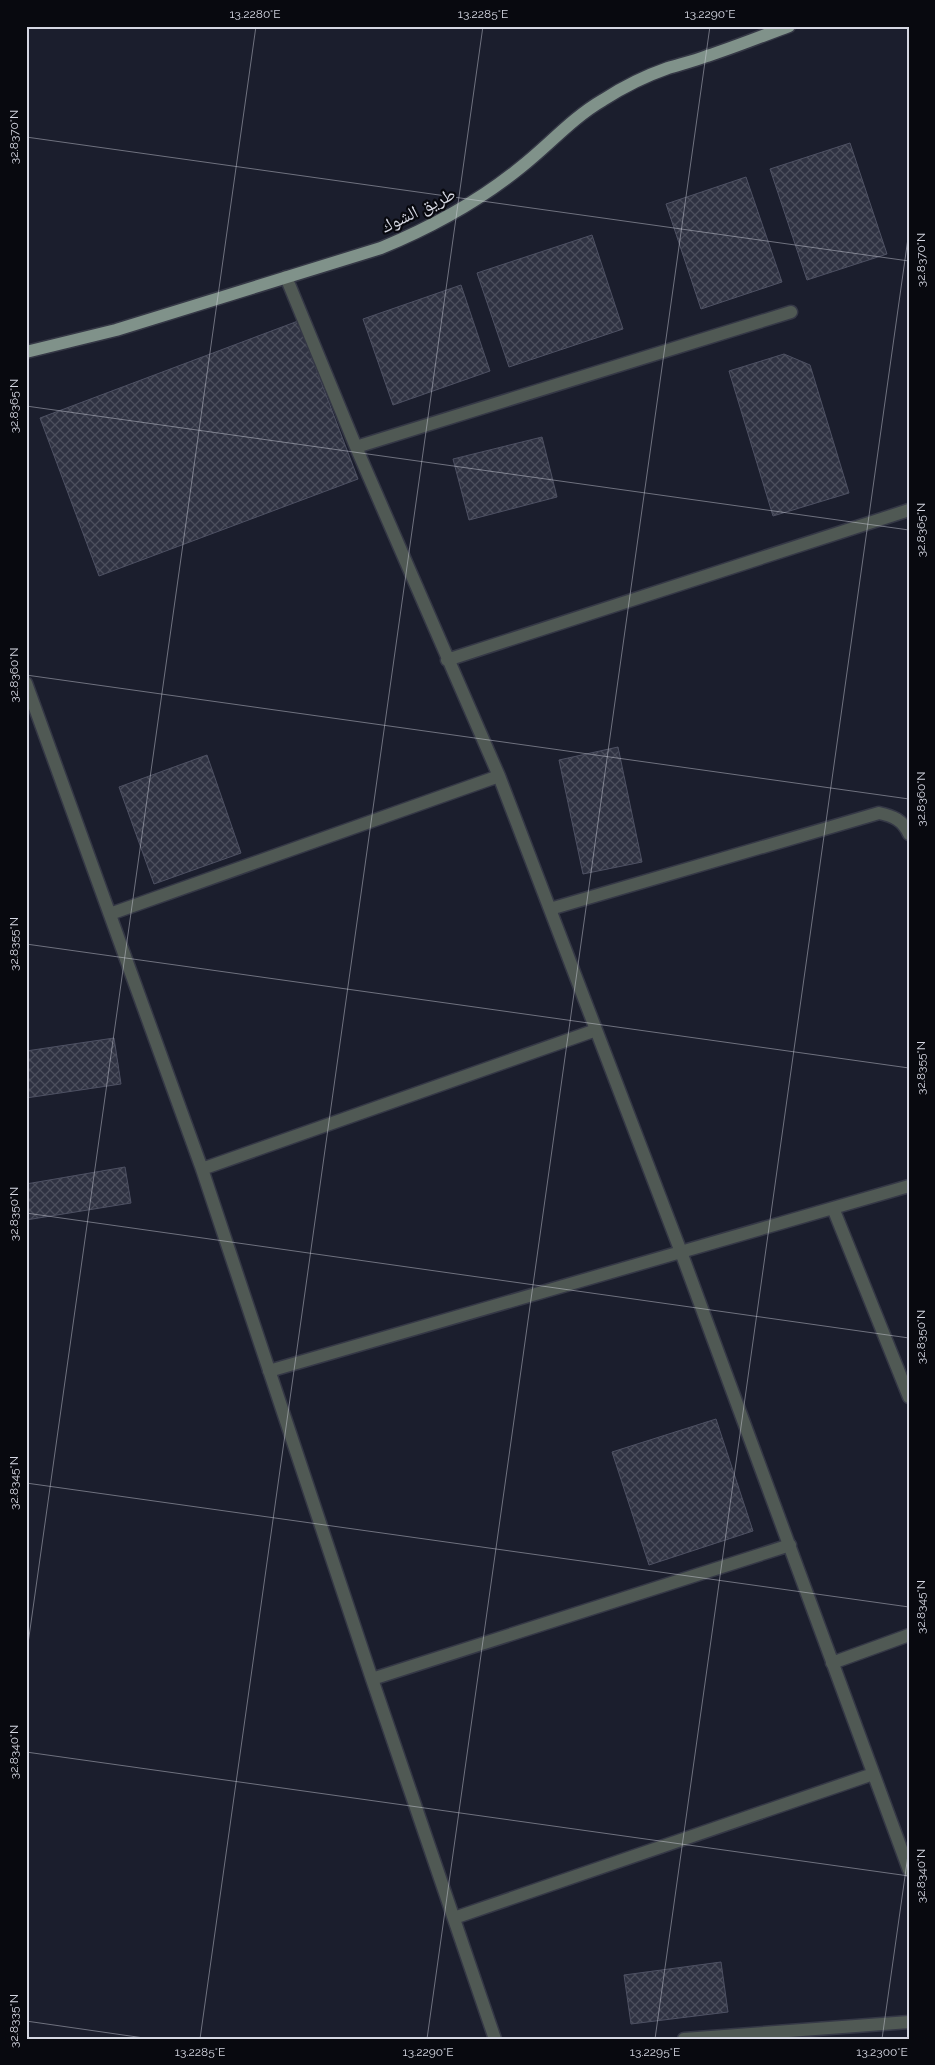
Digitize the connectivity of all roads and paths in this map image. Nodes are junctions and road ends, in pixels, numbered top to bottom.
1 (789, 26) edge
2 (286, 277) junction
3 (791, 312) dead end
4 (26, 352) edge
5 (356, 447) junction
6 (909, 510) edge
7 (447, 660) junction
8 (26, 683) edge
9 (499, 776) junction
10 (909, 834) edge
11 (550, 908) junction
12 (110, 914) junction
13 (596, 1030) junction
14 (202, 1169) junction
15 (909, 1186) edge
16 (833, 1208) junction
17 (681, 1252) junction
18 (269, 1372) junction
19 (909, 1397) edge
20 (790, 1545) junction
21 (909, 1635) edge
22 (832, 1663) junction
23 (372, 1679) junction
24 (873, 1774) junction
25 (909, 1870) edge
26 (454, 1918) junction
27 (909, 2022) edge
28 (801, 2034) edge
29 (495, 2039) edge
30 (684, 2039) edge

1 - 2 main road, طريق الشوك
2 - 4 main road, طريق الشوك
2 - 5 street
3 - 5 street
5 - 7 street
6 - 7 street
7 - 9 street
8 - 12 street
9 - 11 street
9 - 12 street
10 - 11 street
11 - 13 street
12 - 14 street
13 - 14 street
13 - 17 street
14 - 18 street
15 - 16 street
16 - 17 street
16 - 19 street
17 - 18 street
17 - 20 street
18 - 23 street
20 - 22 street
20 - 23 street
21 - 22 street
22 - 24 street
23 - 26 street
24 - 25 street
24 - 26 street
26 - 29 street
27 - 28 street
28 - 30 street

